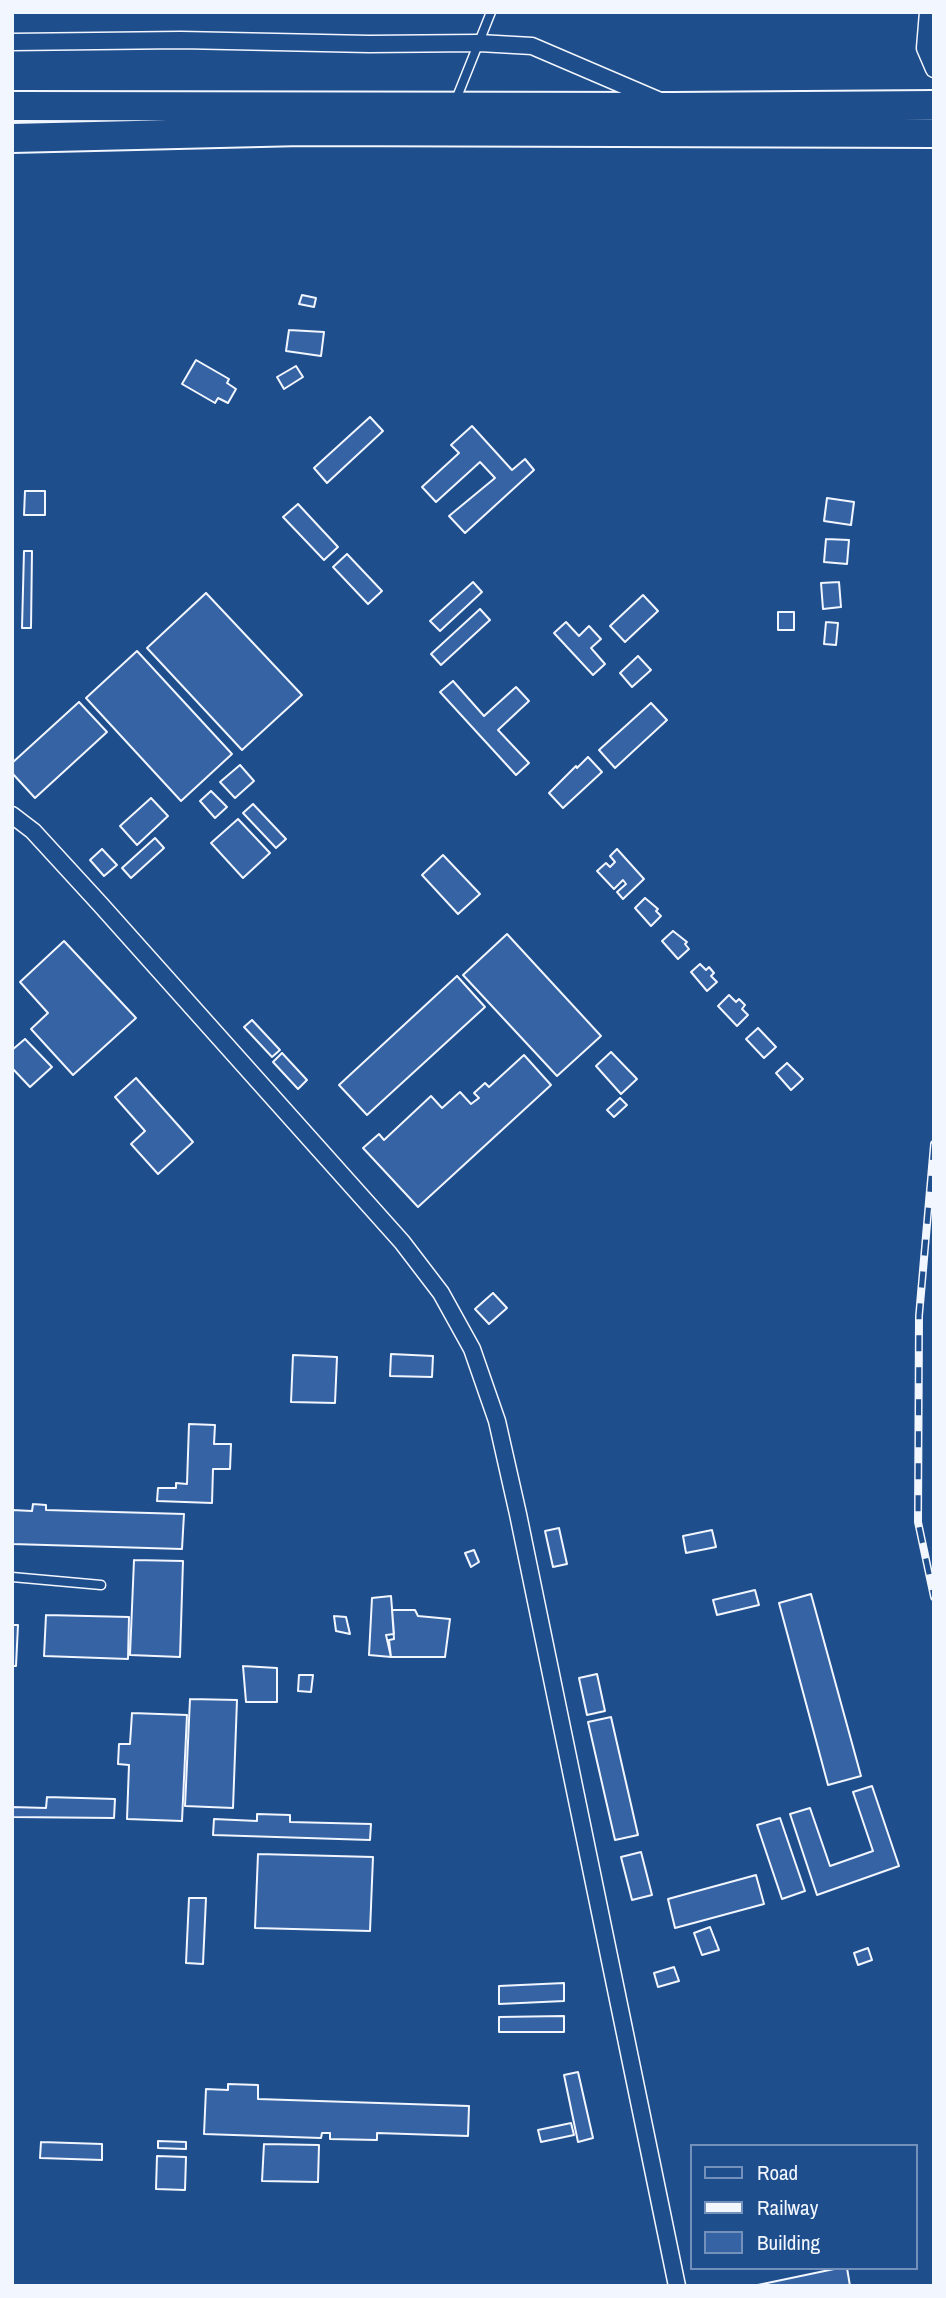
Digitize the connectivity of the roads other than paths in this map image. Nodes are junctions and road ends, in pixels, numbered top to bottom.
1 (491, 12) edge
2 (928, 12) edge
3 (12, 42) edge
4 (479, 43) junction
5 (934, 69) edge
6 (934, 104) edge
7 (454, 105) junction
8 (12, 106) edge
9 (673, 107) junction
10 (934, 133) edge
11 (12, 138) edge
12 (12, 816) edge
13 (12, 1577) edge
14 (101, 1585) dead end
15 (677, 2286) edge

1 - 4 lane
2 - 5 street
3 - 4 street
4 - 7 lane
4 - 9 street
6 - 9 highway
7 - 8 highway
7 - 9 highway
10 - 11 highway
12 - 15 street
13 - 14 lane

